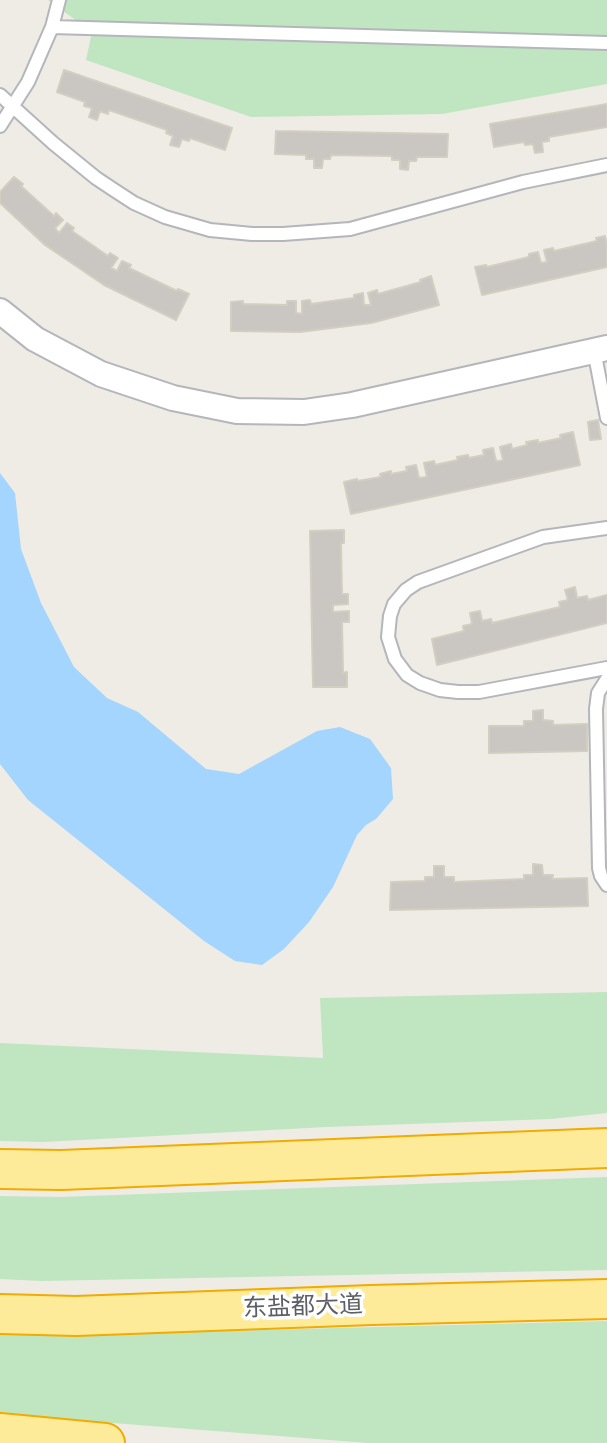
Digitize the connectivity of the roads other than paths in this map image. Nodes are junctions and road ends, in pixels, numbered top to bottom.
1 (59, 0) edge
2 (52, 27) junction
3 (607, 43) edge
4 (0, 95) edge
5 (13, 107) junction
6 (0, 126) edge
7 (607, 165) edge
8 (0, 311) edge
9 (600, 349) edge
10 (607, 418) edge
11 (607, 528) edge
12 (607, 668) edge
13 (607, 679) edge
14 (607, 885) edge
15 (607, 1148) edge
16 (0, 1169) edge
17 (607, 1299) edge
18 (0, 1314) edge
19 (0, 1433) edge
20 (105, 1443) edge

1 - 2 lane
2 - 3 lane
2 - 5 lane
4 - 5 lane
5 - 6 lane
5 - 7 lane
8 - 9 street
9 - 10 lane
11 - 12 lane
13 - 14 lane
15 - 16 highway
17 - 18 highway, 东盐都大道
19 - 20 highway

